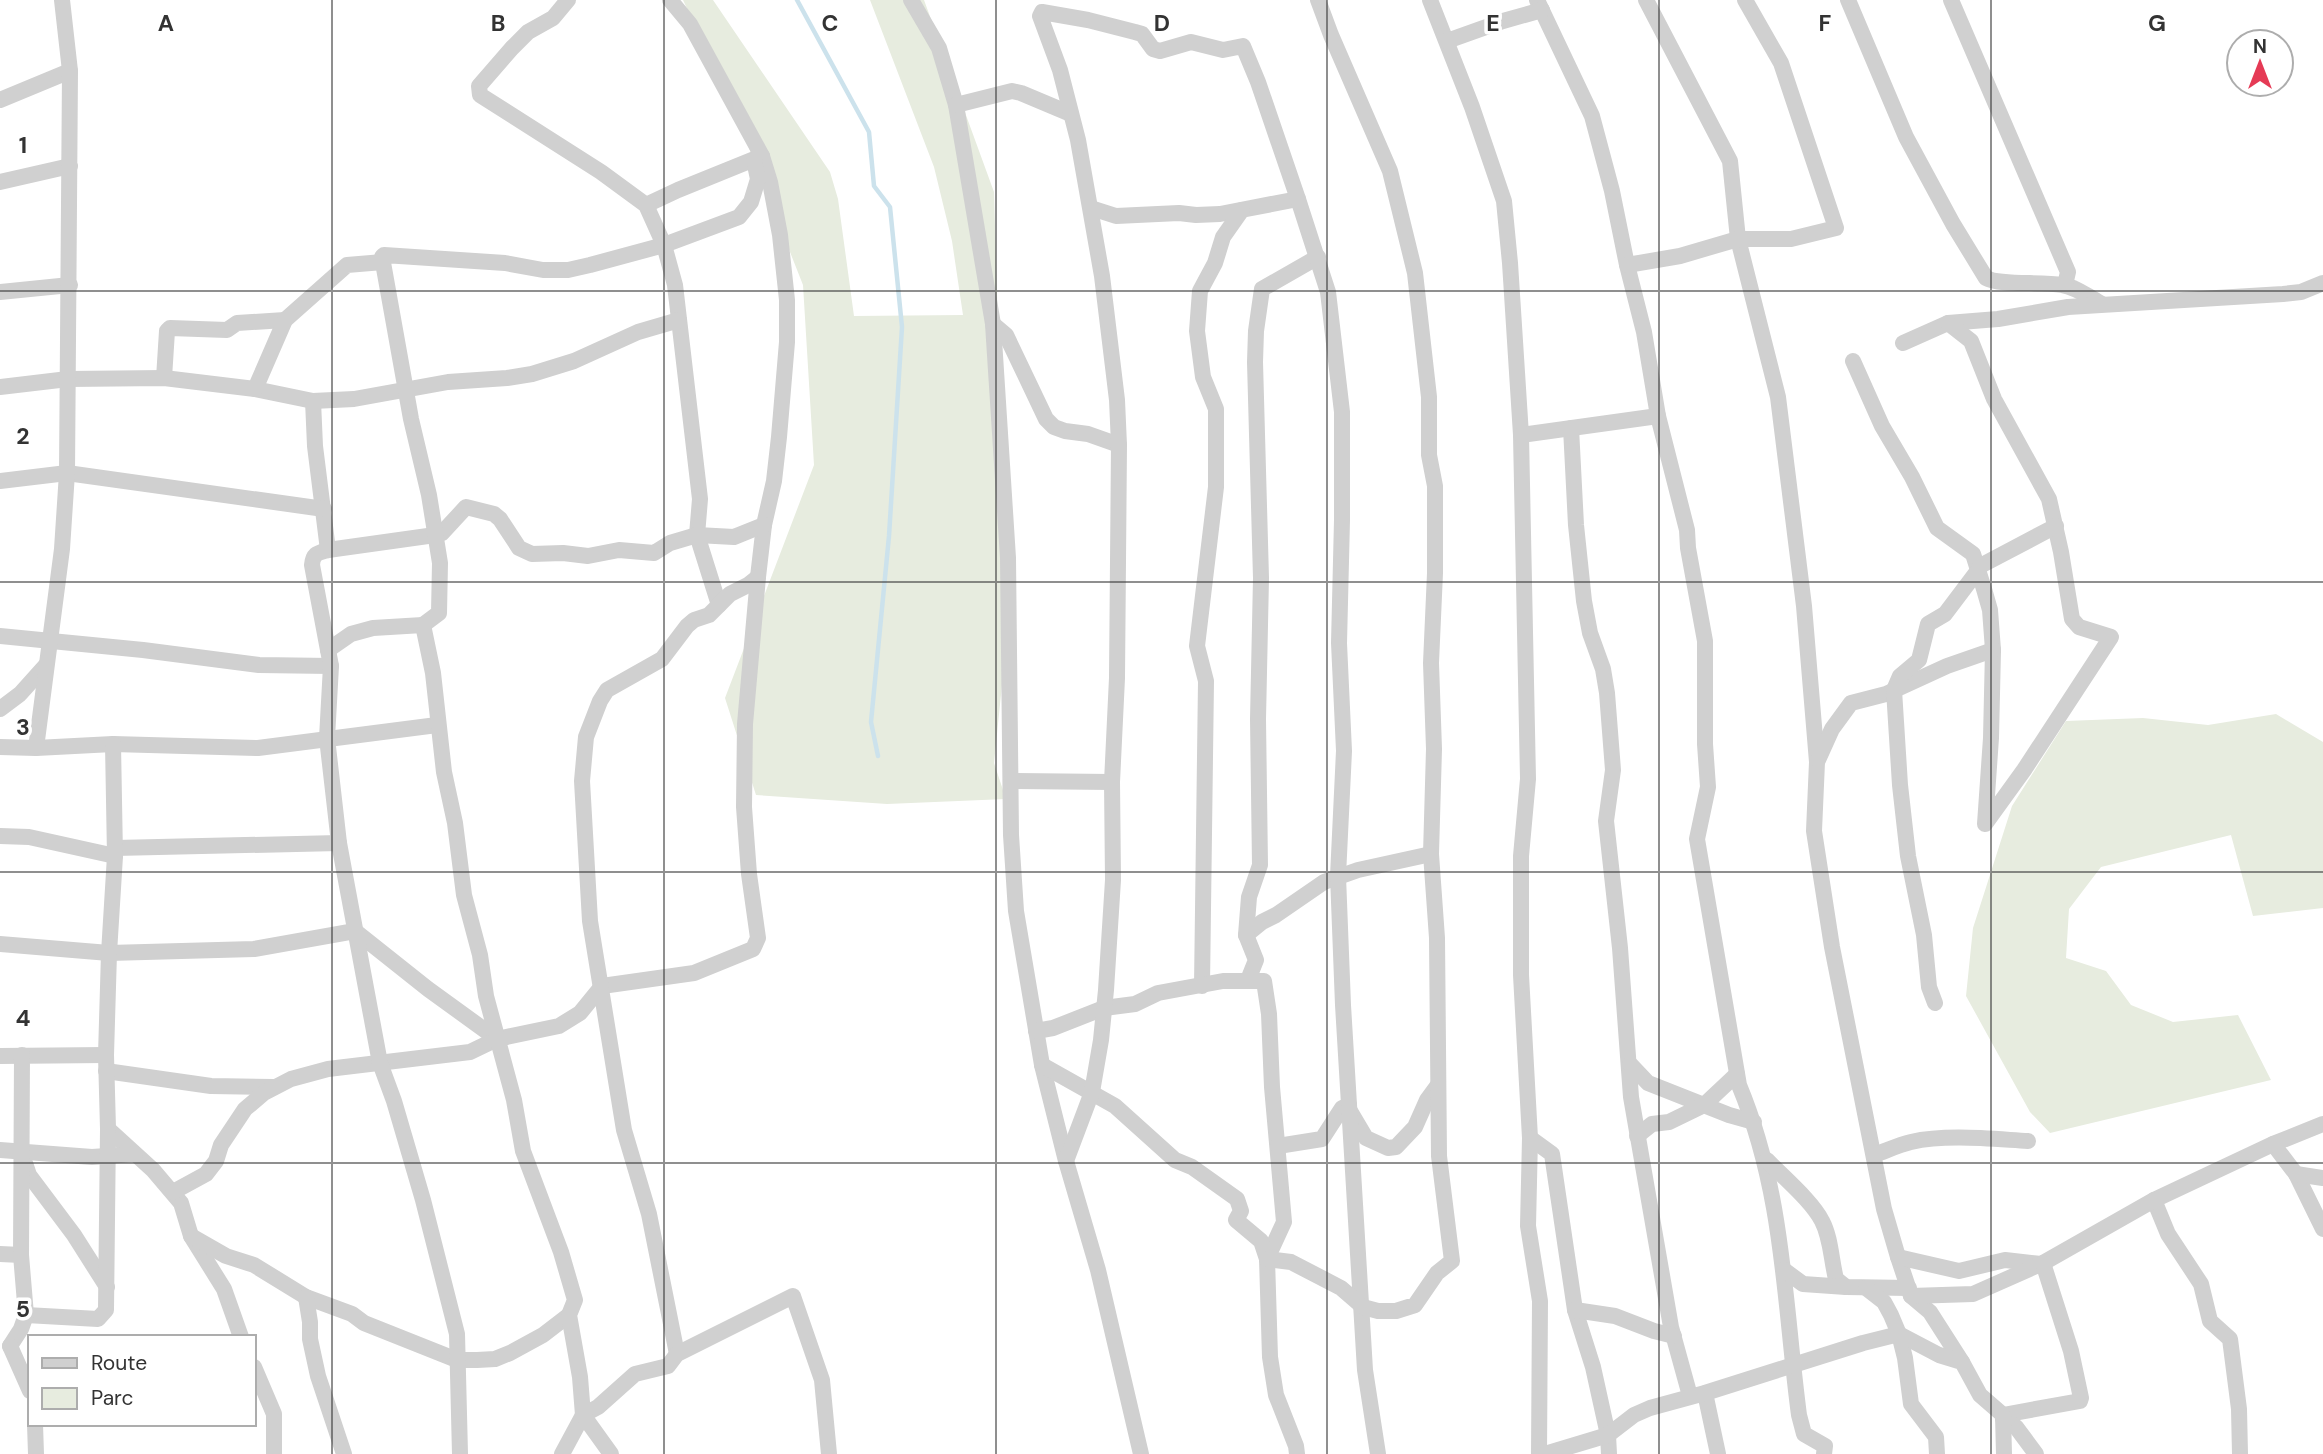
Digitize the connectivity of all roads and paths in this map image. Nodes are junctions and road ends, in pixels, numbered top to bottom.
1 (62, 0) edge
2 (568, 0) edge
3 (670, 0) edge
4 (911, 0) edge
5 (1318, 0) edge
6 (1430, 0) edge
7 (1647, 0) edge
8 (1745, 0) edge
9 (1848, 0) edge
10 (1951, 0) edge
11 (1540, 5) edge
12 (1447, 41) junction
13 (70, 71) junction
14 (0, 100) edge
15 (956, 105) junction
16 (1071, 114) junction
17 (758, 158) junction
18 (71, 166) junction
19 (0, 183) edge
20 (1298, 199) junction
21 (646, 205) junction
22 (1091, 208) junction
23 (1242, 210) junction
24 (1738, 239) junction
25 (664, 245) junction
26 (1318, 257) junction
27 (383, 262) junction
28 (1627, 265) junction
29 (2323, 283) edge
30 (70, 285) junction
31 (2065, 285) junction
32 (0, 292) edge
33 (2102, 304) junction
34 (285, 320) junction
35 (679, 320) junction
36 (1948, 323) junction
37 (993, 324) junction
38 (1903, 343) dead end
39 (1853, 361) dead end
40 (164, 378) junction
41 (68, 379) junction
42 (0, 387) edge
43 (255, 389) junction
44 (405, 390) junction
45 (313, 401) junction
46 (1658, 416) junction
47 (1571, 428) junction
48 (1521, 435) junction
49 (1119, 444) junction
50 (67, 473) junction
51 (0, 481) edge
52 (324, 509) junction
53 (764, 525) junction
54 (2056, 526) junction
55 (435, 535) junction
56 (697, 535) junction
57 (328, 550) junction
58 (1978, 573) junction
59 (758, 577) junction
60 (719, 605) junction
61 (423, 625) junction
62 (0, 636) edge
63 (49, 641) junction
64 (1993, 649) junction
65 (330, 658) junction
66 (46, 664) junction
67 (1894, 690) junction
68 (0, 709) edge
69 (437, 725) junction
70 (327, 738) junction
71 (113, 744) junction
72 (0, 747) edge
73 (36, 748) junction
74 (1817, 762) junction
75 (1011, 781) junction
76 (1112, 782) junction
77 (0, 836) edge
78 (339, 843) junction
79 (115, 852) junction
80 (1431, 854) junction
81 (1338, 876) junction
82 (355, 931) junction
83 (1246, 935) junction
84 (0, 944) edge
85 (109, 953) junction
86 (1248, 980) junction
87 (601, 986) junction
88 (1202, 986) junction
89 (1936, 1003) dead end
90 (1104, 1008) junction
91 (1036, 1031) junction
92 (497, 1039) junction
93 (7, 1054) edge
94 (106, 1063) junction
95 (380, 1063) junction
96 (1630, 1064) junction
97 (1042, 1065) junction
98 (1737, 1074) junction
99 (1438, 1085) junction
100 (276, 1087) junction
101 (1092, 1092) junction
102 (1704, 1105) junction
103 (1349, 1107) junction
104 (1754, 1122) junction
105 (2323, 1124) edge
106 (108, 1129) junction
107 (1637, 1136) junction
108 (1530, 1138) junction
109 (2028, 1142) dead end
110 (2273, 1144) junction
111 (1278, 1146) junction
112 (0, 1150) edge
113 (21, 1151) junction
114 (135, 1154) junction
115 (1874, 1155) junction
116 (107, 1157) junction
117 (1765, 1157) junction
118 (1066, 1161) junction
119 (2296, 1174) junction
120 (2323, 1178) edge
121 (173, 1192) junction
122 (2154, 1200) junction
123 (2323, 1229) edge
124 (191, 1236) junction
125 (0, 1254) edge
126 (21, 1255) junction
127 (1898, 1257) junction
128 (1267, 1259) junction
129 (2042, 1263) junction
130 (1784, 1270) junction
131 (107, 1287) junction
132 (1846, 1287) junction
133 (1866, 1288) junction
134 (1910, 1292) junction
135 (306, 1297) junction
136 (1363, 1307) junction
137 (1575, 1310) junction
138 (26, 1315) junction
139 (569, 1315) junction
140 (1899, 1334) junction
141 (240, 1335) edge
142 (1674, 1336) junction
143 (5, 1346) edge
144 (677, 1354) junction
145 (457, 1360) junction
146 (1962, 1362) junction
147 (1793, 1364) junction
148 (256, 1372) edge
149 (28, 1387) edge
150 (1698, 1395) junction
151 (583, 1415) junction
152 (2003, 1417) junction
153 (35, 1426) edge
154 (1608, 1435) junction
155 (36, 1454) edge
156 (274, 1454) edge
157 (344, 1454) edge
158 (460, 1454) edge
159 (562, 1454) edge
160 (611, 1454) edge
161 (828, 1454) edge
162 (1140, 1454) edge
163 (1297, 1454) edge
164 (1378, 1454) edge
165 (1539, 1454) edge
166 (1545, 1454) edge
167 (1609, 1454) edge
168 (1718, 1454) edge
169 (1824, 1454) edge
170 (1937, 1454) edge
171 (2004, 1454) edge
172 (2036, 1454) edge
173 (2239, 1454) edge

1 - 13 street
2 - 21 street
3 - 17 street
4 - 15 street
5 - 80 street
6 - 12 street
7 - 24 street
8 - 24 street
9 - 31 street
10 - 31 street
11 - 12 street
11 - 28 street
12 - 48 street
13 - 14 street
13 - 18 street
15 - 16 street
15 - 37 street
16 - 20 street
16 - 22 street
17 - 21 street
17 - 25 street
17 - 53 street
18 - 19 street
18 - 30 street
20 - 23 street
20 - 26 street
21 - 25 street
22 - 23 street
22 - 49 street
23 - 88 street
24 - 28 street
24 - 74 street
25 - 27 street
25 - 35 street
26 - 81 street
26 - 83 street
27 - 34 street
27 - 44 street
28 - 46 street
29 - 33 street
30 - 32 street
30 - 41 street
31 - 33 street
33 - 36 street
34 - 40 street
34 - 43 street
35 - 44 street
35 - 56 street
36 - 38 street
36 - 54 street
37 - 49 street
37 - 75 street
39 - 58 street
40 - 41 street
40 - 43 street
41 - 42 street
41 - 50 street
43 - 45 street
44 - 45 street
44 - 55 street
45 - 52 street
46 - 47 street
46 - 98 street
47 - 48 street
47 - 96 street
48 - 108 street
49 - 76 street
50 - 51 street
50 - 52 street
50 - 63 street
52 - 57 street
53 - 56 street
53 - 59 street
54 - 58 street
54 - 64 street
55 - 56 street
55 - 57 street
55 - 61 street
56 - 60 street
57 - 65 street
58 - 64 street
58 - 67 street
59 - 60 street
59 - 87 street
60 - 87 street
61 - 65 street
61 - 69 street
62 - 63 street
63 - 65 street
63 - 66 street
64 - 67 street
65 - 70 street
66 - 68 street
66 - 73 street
67 - 74 street
67 - 89 street
69 - 70 street
69 - 92 street
70 - 71 street
70 - 78 street
71 - 73 street
71 - 79 street
72 - 73 street
74 - 115 street
75 - 76 street
75 - 91 street
76 - 90 street
77 - 79 street
78 - 79 street
78 - 82 street
79 - 85 street
80 - 81 street
80 - 99 street
81 - 83 street
81 - 103 street
82 - 85 street
82 - 92 street
82 - 95 street
83 - 86 street
84 - 85 street
85 - 94 street
86 - 88 street
86 - 111 street
87 - 92 street
87 - 144 street
88 - 90 street
90 - 91 street
90 - 101 street
91 - 97 street
92 - 95 street
92 - 139 street
93 - 94 street
93 - 113 street
94 - 100 street
94 - 106 street
95 - 100 street
95 - 145 street
96 - 102 street
96 - 107 street
97 - 101 street
97 - 118 street
98 - 102 street
98 - 104 street
99 - 103 street
99 - 136 street
100 - 121 street
101 - 118 street
101 - 128 street
102 - 104 street
102 - 107 street
103 - 111 street
103 - 136 street
104 - 117 street
105 - 110 street
106 - 114 street
106 - 116 street
107 - 142 street
108 - 137 street
108 - 165 street
109 - 115 street
110 - 119 street
110 - 122 street
111 - 128 street
112 - 113 street
113 - 116 street
113 - 126 street
113 - 131 street
114 - 116 street
114 - 121 street
115 - 127 street
116 - 131 street
117 - 130 street
117 - 132 street
118 - 162 street
119 - 120 street
119 - 123 street
121 - 124 street
122 - 129 street
122 - 173 street
124 - 135 street
124 - 141 street
125 - 126 street
126 - 138 street
127 - 129 street
127 - 134 street
128 - 136 street
128 - 163 street
129 - 134 street
129 - 152 street
130 - 132 street
130 - 147 street
131 - 138 street
132 - 133 street
133 - 134 street
133 - 140 street
134 - 146 street
135 - 145 street
135 - 157 street
136 - 164 street
137 - 142 street
137 - 154 street
138 - 143 street
139 - 145 street
139 - 151 street
140 - 146 street
140 - 147 street
140 - 170 street
142 - 150 street
143 - 149 street
144 - 151 street
144 - 161 street
145 - 158 street
146 - 152 street
147 - 150 street
147 - 169 street
148 - 156 street
150 - 154 street
150 - 168 street
151 - 159 street
151 - 160 street
152 - 171 street
152 - 172 street
153 - 155 street
154 - 166 street
154 - 167 street

